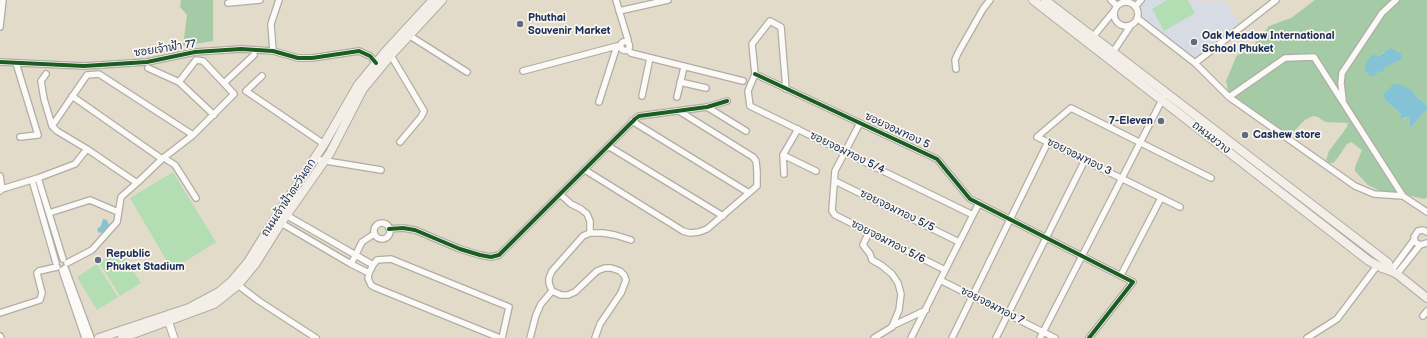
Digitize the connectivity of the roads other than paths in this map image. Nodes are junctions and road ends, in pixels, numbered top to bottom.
1 (3, 0) edge
2 (260, 0) edge
3 (279, 0) edge
4 (433, 0) edge
5 (442, 0) edge
6 (616, 0) edge
7 (668, 0) edge
8 (990, 0) edge
9 (1032, 0) edge
10 (1045, 0) edge
11 (1112, 0) edge
12 (1141, 0) edge
13 (1276, 0) edge
14 (1396, 0) edge
15 (228, 3) dead end
16 (1135, 7) junction
17 (1116, 8) junction
18 (619, 11) junction
19 (1136, 18) junction
20 (1131, 24) junction
21 (0, 27) edge
22 (406, 33) junction
23 (1091, 40) junction
24 (628, 42) junction
25 (619, 46) junction
26 (628, 50) junction
27 (273, 51) junction
28 (1112, 52) junction
29 (389, 53) junction
30 (254, 55) dead end
31 (650, 58) junction
32 (0, 62) edge
33 (16, 63) junction
34 (376, 63) junction
35 (1195, 63) junction
36 (684, 67) junction
37 (148, 68) dead end
38 (956, 69) dead end
39 (523, 70) dead end
40 (467, 72) dead end
41 (46, 74) dead end
42 (755, 74) junction
43 (262, 76) dead end
44 (744, 81) dead end
45 (180, 82) junction
46 (680, 82) junction
47 (224, 83) junction
48 (706, 88) dead end
49 (786, 89) junction
50 (72, 96) junction
51 (642, 96) dead end
52 (1164, 96) junction
53 (677, 97) dead end
54 (1229, 97) junction
55 (727, 101) dead end
56 (599, 102) dead end
57 (1343, 103) junction
58 (707, 107) junction
59 (679, 111) junction
60 (214, 115) junction
61 (632, 121) junction
62 (860, 123) junction
63 (52, 126) junction
64 (798, 129) junction
65 (746, 131) dead end
66 (193, 135) junction
67 (20, 137) dead end
68 (400, 142) dead end
69 (1048, 142) junction
70 (1139, 142) junction
71 (1230, 142) junction
72 (324, 144) junction
73 (608, 146) junction
74 (1224, 148) junction
75 (87, 149) junction
76 (844, 152) junction
77 (783, 155) junction
78 (163, 158) junction
79 (314, 159) junction
80 (1086, 160) junction
81 (324, 161) junction
82 (381, 170) dead end
83 (585, 170) junction
84 (816, 171) dead end
85 (784, 174) dead end
86 (0, 176) edge
87 (38, 178) junction
88 (1121, 178) junction
89 (1211, 178) dead end
90 (32, 180) junction
91 (835, 181) junction
92 (137, 183) junction
93 (1, 190) edge
94 (749, 193) junction
95 (560, 194) junction
96 (1403, 196) junction
97 (196, 198) dead end
98 (1161, 198) junction
99 (978, 203) junction
100 (1310, 203) junction
101 (1180, 207) dead end
102 (1304, 210) junction
103 (118, 212) junction
104 (1427, 212) edge
105 (49, 213) junction
106 (972, 215) junction
107 (723, 216) junction
108 (283, 219) junction
109 (1011, 220) junction
110 (389, 229) junction
111 (1427, 230) edge
112 (590, 232) junction
113 (869, 232) junction
114 (374, 234) junction
115 (1046, 237) junction
116 (631, 240) dead end
117 (1414, 240) junction
118 (959, 242) junction
119 (1427, 243) edge
120 (1420, 245) junction
121 (355, 256) junction
122 (1082, 256) junction
123 (351, 264) junction
124 (62, 265) junction
125 (373, 265) junction
126 (1377, 266) junction
127 (945, 270) junction
128 (1394, 272) junction
129 (369, 273) junction
130 (1120, 275) junction
131 (940, 280) junction
132 (238, 285) junction
133 (552, 291) junction
134 (973, 296) junction
135 (1427, 298) edge
136 (926, 310) junction
137 (0, 313) edge
138 (1007, 315) junction
139 (168, 318) junction
140 (892, 327) junction
141 (1044, 332) junction
142 (85, 338) edge
143 (91, 338) edge
144 (99, 338) edge
145 (122, 338) edge
146 (174, 338) edge
147 (316, 338) edge
148 (501, 338) edge
149 (530, 338) edge
150 (595, 338) edge
151 (874, 338) edge
152 (911, 338) edge
153 (952, 338) edge
154 (996, 338) edge
155 (1040, 338) edge
156 (1055, 338) edge
157 (1089, 338) edge
158 (1307, 338) edge

1 - 21 street
2 - 15 street
3 - 27 street
4 - 22 main road, ถนนเจ้าฟ้าตะวันตก
5 - 22 main road, ถนนเจ้าฟ้าตะวันตก
6 - 18 street
7 - 18 street
8 - 38 street
9 - 23 main road, ถนนขวาง
10 - 23 main road, ถนนขวาง
11 - 17 street
12 - 16 street
13 - 35 street
14 - 57 street
16 - 17 street
16 - 19 street
17 - 20 street
17 - 23 street
18 - 24 street
19 - 20 street
19 - 35 street
20 - 28 street
22 - 29 main road, ถนนเจ้าฟ้าตะวันตก
22 - 40 street
23 - 28 main road, ถนนขวาง
23 - 52 main road, ถนนขวาง
24 - 25 street
24 - 26 street
25 - 26 street
25 - 39 street
25 - 56 street
26 - 31 street
27 - 33 street, ซอยเจ้าฟ้า 77
27 - 34 street, ซอยเจ้าฟ้า 77
28 - 52 main road, ถนนขวาง
29 - 34 main road, ถนนเจ้าฟ้าตะวันตก
29 - 68 street
29 - 81 main road, ถนนเจ้าฟ้าตะวันตก
30 - 47 street
31 - 36 street
31 - 51 street
32 - 33 street, ซอยเจ้าฟ้า 77
33 - 67 street
34 - 72 main road, ถนนเจ้าฟ้าตะวันตก
35 - 54 street
36 - 44 street
36 - 46 street
37 - 45 street
41 - 63 street
42 - 49 street, ซอยจอมทอง 5
42 - 49 street
42 - 64 street, ซอยจอมทอง 5/4
43 - 72 street
45 - 47 street
45 - 60 street
46 - 48 street
46 - 53 street
47 - 60 street
49 - 62 street, ซอยจอมทอง 5
50 - 63 street
50 - 66 street
50 - 78 street
52 - 70 street
52 - 71 main road, ถนนขวาง
52 - 74 main road, ถนนขวาง
54 - 57 street
54 - 96 street
55 - 58 street
57 - 96 street
58 - 59 street
58 - 65 street
59 - 61 street
59 - 94 street
60 - 66 street
61 - 73 street
61 - 94 street
62 - 76 street
62 - 99 street, ซอยจอมทอง 5
63 - 75 street
64 - 76 street, ซอยจอมทอง 5/4
64 - 77 street
66 - 78 street
69 - 70 street, ซอยจอมทอง 3
69 - 80 street, ซอยจอมทอง 3
69 - 109 street
70 - 88 street
70 - 89 street
71 - 74 main road
71 - 100 main road, ถนนขวาง
72 - 79 main road, ถนนเจ้าฟ้าตะวันตก
73 - 83 street
73 - 107 street
74 - 102 main road, ถนนขวาง
75 - 87 street
75 - 92 street
76 - 91 street
76 - 106 street, ซอยจอมทอง 5/4
77 - 84 street
77 - 85 street
78 - 92 street
78 - 97 street
79 - 81 street
79 - 139 main road, ถนนเจ้าฟ้าตะวันตก
80 - 88 street, ซอยจอมทอง 3
80 - 115 street
81 - 82 street
81 - 108 main road, ถนนเจ้าฟ้าตะวันตก
83 - 95 street
83 - 107 street
86 - 93 street
87 - 90 street
87 - 105 street
88 - 98 street, ซอยจอมทอง 3
88 - 122 street
90 - 93 street
90 - 124 street
91 - 113 street, ซอยจอมทอง 5/6
91 - 118 street, ซอยจอมทอง 5/5
92 - 103 street
94 - 107 street
95 - 110 street
95 - 112 street
96 - 104 street
98 - 101 street, ซอยจอมทอง 3
98 - 130 street
99 - 106 street
99 - 109 street, ซอยจอมทอง 5
100 - 102 main road
100 - 128 main road, ถนนขวาง
102 - 126 main road, ถนนขวาง
103 - 105 street
103 - 124 street
105 - 124 street
106 - 118 street
108 - 121 street
108 - 123 street
108 - 132 main road, ถนนเจ้าฟ้าตะวันตก
109 - 115 street, ซอยจอมทอง 5
109 - 134 street
110 - 114 street
110 - 114 street
111 - 117 street
112 - 116 street
112 - 133 street
113 - 127 street, ซอยจอมทอง 5/6
113 - 140 street
114 - 121 street
115 - 122 street, ซอยจอมทอง 5
115 - 138 street
117 - 120 street
117 - 128 street
118 - 127 street
119 - 120 street
120 - 128 street
121 - 123 street
121 - 125 street
122 - 130 street, ซอยจอมทอง 5
122 - 141 street
123 - 129 street
124 - 137 street
124 - 142 street
124 - 143 street
125 - 129 street
125 - 148 street
126 - 128 main road, ถนนขวาง
126 - 158 street
127 - 131 street
128 - 135 main road, ถนนขวาง
129 - 148 street
130 - 157 street, ซอยจอมทอง 5
131 - 134 street, ซอยจอมทอง 7
131 - 136 street
132 - 139 main road, ถนนเจ้าฟ้าตะวันตก
132 - 147 street
133 - 149 street
133 - 150 street
134 - 138 street, ซอยจอมทอง 7
134 - 153 street
136 - 140 street
136 - 152 street
138 - 141 street, ซอยจอมทอง 7
138 - 154 street
139 - 144 main road, ถนนเจ้าฟ้าตะวันตก
139 - 145 main road, ถนนเจ้าฟ้าตะวันตก
139 - 146 street
140 - 151 street
141 - 155 street
141 - 156 street, ซอยจอมทอง 7

